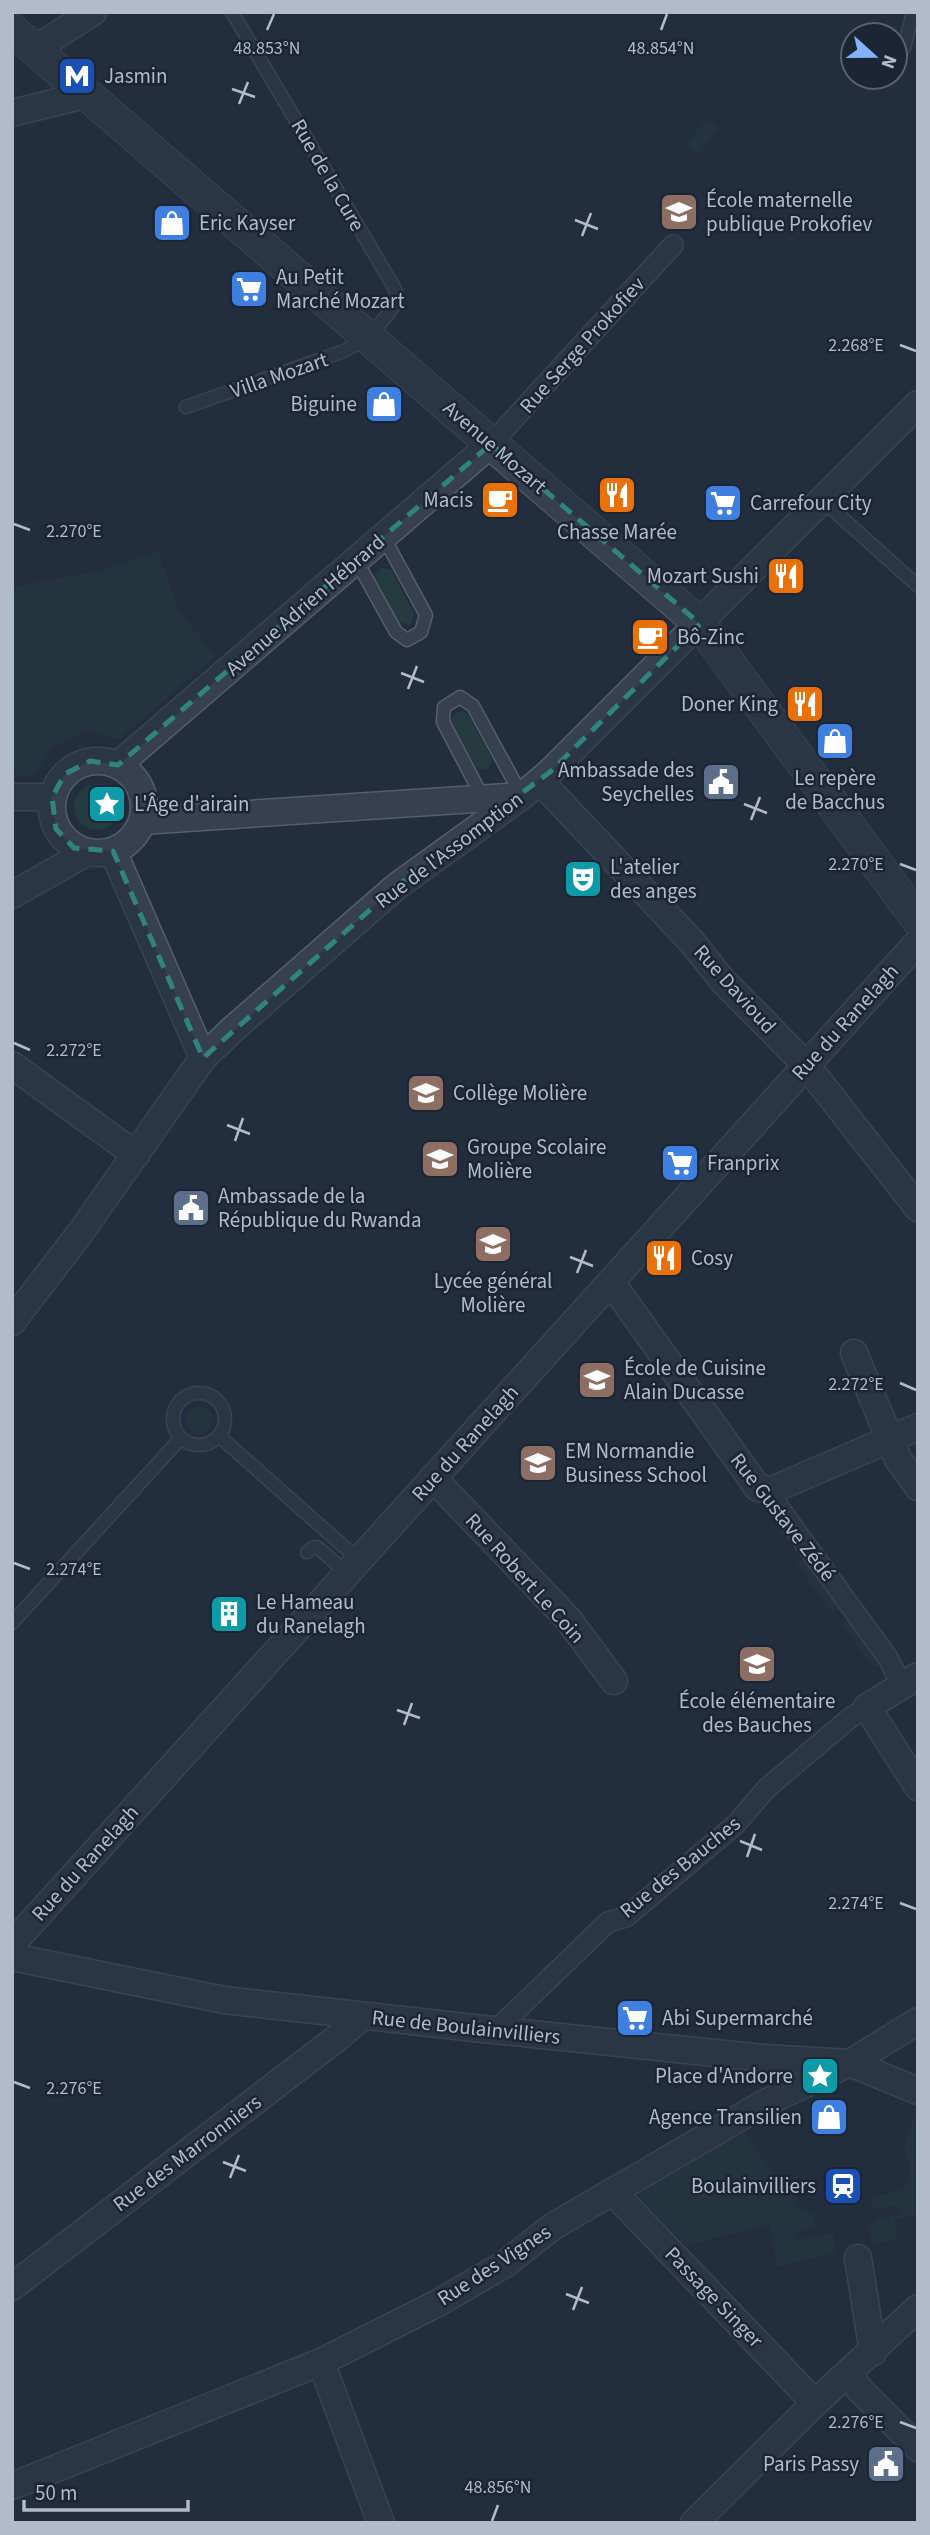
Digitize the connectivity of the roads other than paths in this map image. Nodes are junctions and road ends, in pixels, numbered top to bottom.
1 (232, 12) edge
2 (89, 13) edge
3 (24, 39) edge
4 (89, 94) junction
5 (12, 113) edge
6 (673, 245) dead end
7 (369, 337) junction
8 (918, 404) edge
9 (186, 407) dead end
10 (491, 444) junction
11 (822, 500) junction
12 (383, 536) junction
13 (356, 560) junction
14 (918, 586) edge
15 (700, 624) junction
16 (118, 765) junction
17 (531, 788) junction
18 (12, 797) edge
19 (52, 797) junction
20 (484, 798) junction
21 (142, 821) junction
22 (113, 851) junction
23 (86, 853) junction
24 (12, 895) edge
25 (918, 920) edge
26 (918, 942) edge
27 (203, 1058) junction
28 (12, 1065) edge
29 (806, 1065) junction
30 (136, 1155) junction
31 (918, 1208) edge
32 (611, 1282) junction
33 (12, 1322) edge
34 (854, 1353) dead end
35 (918, 1427) edge
36 (219, 1436) junction
37 (181, 1438) junction
38 (889, 1439) junction
39 (433, 1478) junction
40 (918, 1487) edge
41 (767, 1491) junction
42 (307, 1552) dead end
43 (353, 1567) junction
44 (12, 1623) edge
45 (614, 1681) dead end
46 (910, 1681) edge
47 (867, 1707) junction
48 (918, 1787) edge
49 (12, 1944) edge
50 (12, 1957) edge
51 (361, 2017) junction
52 (918, 2021) edge
53 (496, 2030) junction
54 (850, 2063) junction
55 (918, 2091) edge
56 (613, 2192) junction
57 (858, 2258) dead end
58 (12, 2287) edge
59 (918, 2308) edge
60 (873, 2352) junction
61 (321, 2362) junction
62 (849, 2374) junction
63 (816, 2403) junction
64 (918, 2448) edge
65 (12, 2486) edge
66 (381, 2523) edge
67 (694, 2523) edge

1 - 7 lane, Rue de la Cure
2 - 3 street
3 - 4 street, Avenue Mozart
4 - 5 street
4 - 7 street, Avenue Mozart
6 - 10 street, Rue Serge Prokofiev
7 - 9 lane, Villa Mozart
7 - 10 street, Avenue Mozart
8 - 11 street, Rue de l'Assomption
10 - 12 street, Avenue Adrien Hébrard
10 - 15 street, Avenue Mozart
11 - 14 lane
11 - 15 street, Rue de l'Assomption
12 - 13 street, Avenue Adrien Hébrard
12 - 13 lane
13 - 16 street, Avenue Adrien Hébrard
15 - 17 street, Rue de l'Assomption
15 - 25 street, Avenue Mozart
16 - 19 street
16 - 21 street
17 - 20 street
17 - 20 lane
17 - 27 street, Rue de l'Assomption
17 - 29 street, Rue Davioud
18 - 19 street
19 - 23 street
20 - 21 street
21 - 22 street
22 - 23 street
22 - 27 street
23 - 24 street
26 - 29 street, Rue du Ranelagh
27 - 30 street, Rue de l'Assomption
28 - 30 street
29 - 31 street, Rue Davioud
29 - 32 street, Rue du Ranelagh
30 - 33 street, Rue de l'Assomption
32 - 39 street, Rue du Ranelagh
32 - 41 street, Rue Gustave Zédé
34 - 38 street
35 - 38 street
36 - 37 lane
36 - 37 lane
36 - 43 lane
37 - 44 lane
38 - 40 street
38 - 41 street
39 - 43 street, Rue du Ranelagh
39 - 45 street, Rue Robert Le Coin
41 - 46 street, Rue Gustave Zédé
42 - 43 lane
43 - 49 street, Rue du Ranelagh
46 - 47 street
47 - 48 street
47 - 53 street, Rue des Bauches
50 - 51 street, Rue de Boulainvilliers
51 - 53 street, Rue de Boulainvilliers
51 - 58 street, Rue des Marronniers
52 - 54 street, Rue des Vignes
53 - 54 street, Rue de Boulainvilliers
54 - 55 street, Rue de Boulainvilliers
54 - 56 street, Rue des Vignes
56 - 61 street, Rue des Vignes
56 - 63 street, Passage Singer
57 - 60 street
59 - 60 street
60 - 62 street
61 - 65 street, Rue des Vignes
61 - 66 street
62 - 63 street
62 - 64 street
63 - 67 street

